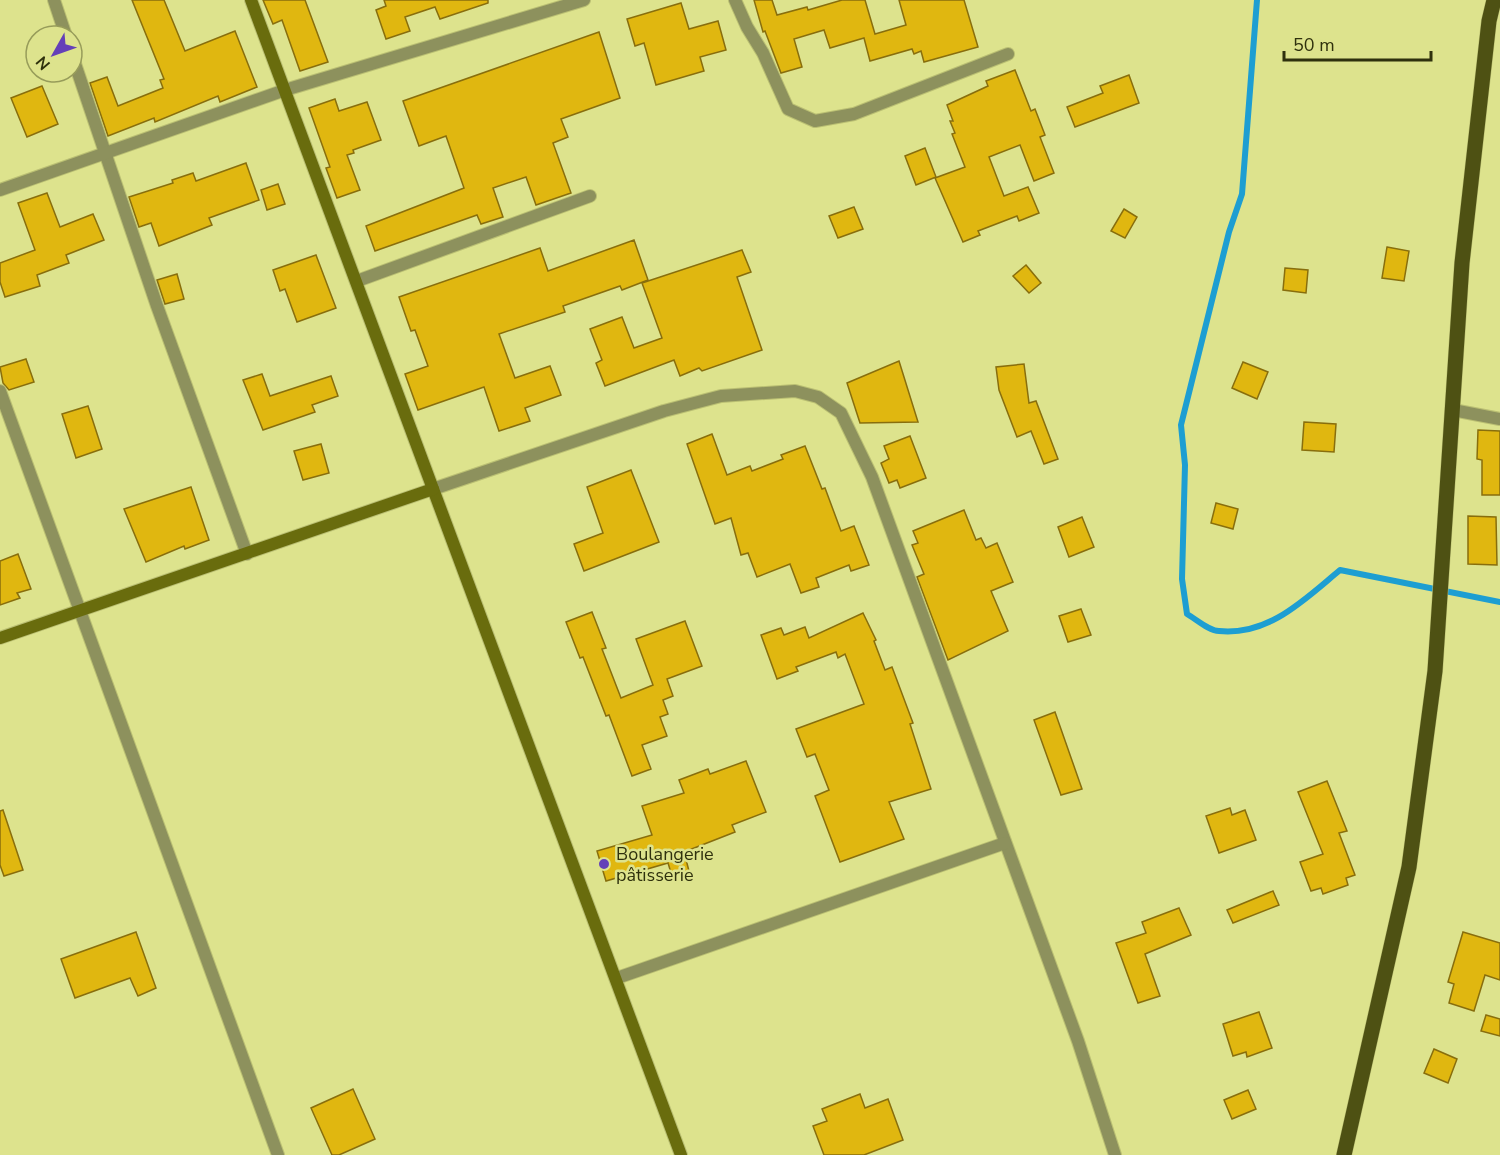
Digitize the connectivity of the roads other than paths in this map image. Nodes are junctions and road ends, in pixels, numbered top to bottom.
1 (54, 0) edge
2 (251, 0) edge
3 (584, 0) edge
4 (735, 0) edge
5 (1494, 0) edge
6 (62, 24) edge
7 (1008, 54) dead end
8 (81, 84) edge
9 (285, 90) junction
10 (104, 154) junction
11 (0, 190) edge
12 (590, 196) dead end
13 (357, 281) junction
14 (0, 391) edge
15 (1453, 410) junction
16 (1500, 419) edge
17 (433, 489) junction
18 (248, 554) junction
19 (79, 610) junction
20 (0, 638) edge
21 (1005, 843) junction
22 (617, 978) junction
23 (278, 1155) edge
24 (681, 1155) edge
25 (1115, 1155) edge
26 (1344, 1155) edge

1 - 6 street
2 - 9 street
3 - 9 street
4 - 7 street
5 - 15 main road
8 - 10 street
9 - 10 street
9 - 13 street
10 - 11 street
10 - 18 street
12 - 13 street
13 - 17 street
14 - 19 street
15 - 16 street
15 - 26 main road
17 - 18 street
17 - 21 street
17 - 22 street
18 - 19 street
19 - 20 street
19 - 23 street
21 - 22 street
21 - 25 street
22 - 24 street

